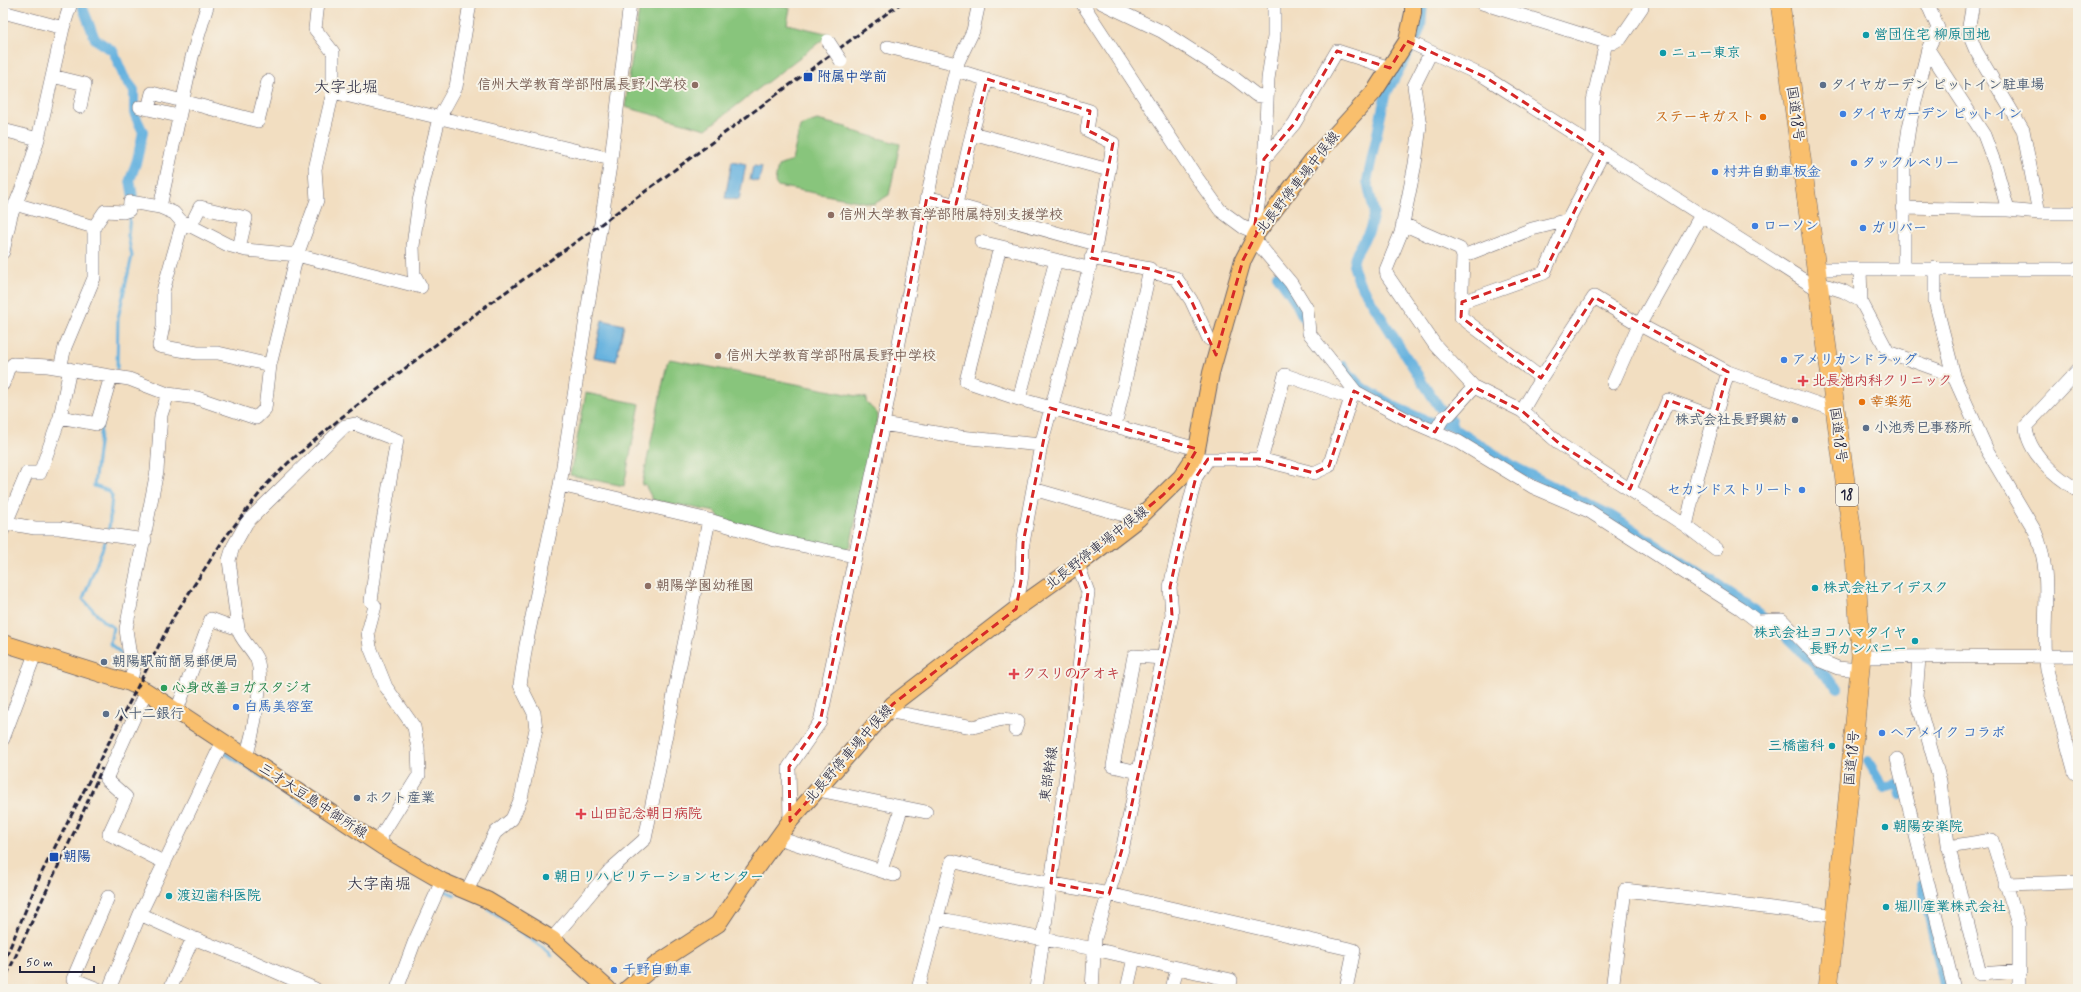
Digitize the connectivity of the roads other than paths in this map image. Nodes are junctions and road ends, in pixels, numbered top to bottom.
1 (70, 3) edge
2 (208, 3) edge
3 (318, 3) edge
4 (470, 3) edge
5 (630, 3) edge
6 (979, 3) edge
7 (1082, 3) edge
8 (1102, 3) edge
9 (1274, 3) edge
10 (1413, 3) edge
11 (1482, 3) edge
12 (1642, 3) edge
13 (1780, 3) edge
14 (1928, 3) edge
15 (1973, 3) edge
16 (3, 12) edge
17 (63, 28) junction
18 (828, 41) dead end
19 (1606, 42) junction
20 (1412, 43) junction
21 (888, 47) dead end
22 (1928, 49) junction
23 (1431, 52) junction
24 (841, 61) dead end
25 (958, 64) junction
26 (1390, 68) junction
27 (52, 76) junction
28 (987, 79) junction
29 (268, 81) dead end
30 (334, 92) junction
31 (1267, 97) junction
32 (182, 101) junction
33 (80, 107) dead end
34 (178, 116) junction
35 (439, 118) junction
36 (3, 130) edge
37 (972, 133) junction
38 (38, 140) junction
39 (1598, 150) junction
40 (611, 159) junction
41 (1264, 159) junction
42 (1109, 170) junction
43 (927, 198) junction
44 (956, 204) junction
45 (160, 207) junction
46 (1903, 208) junction
47 (10, 210) edge
48 (2008, 210) junction
49 (2039, 213) junction
50 (2078, 213) edge
51 (1701, 215) junction
52 (1568, 220) junction
53 (1403, 224) junction
54 (191, 225) junction
55 (94, 227) junction
56 (1255, 236) junction
57 (981, 242) dead end
58 (1096, 244) junction
59 (1000, 247) junction
60 (238, 248) junction
61 (3, 252) edge
62 (297, 255) junction
63 (1463, 256) junction
64 (1056, 260) junction
65 (1090, 263) junction
66 (1904, 268) junction
67 (1935, 268) junction
68 (1860, 269) junction
69 (2078, 270) edge
70 (1150, 272) junction
71 (1818, 281) junction
72 (1462, 302) junction
73 (1861, 302) junction
74 (1640, 325) junction
75 (1220, 342) junction
76 (270, 365) junction
77 (5, 368) edge
78 (65, 369) junction
79 (2078, 370) edge
80 (1728, 372) junction
81 (111, 376) junction
82 (1541, 378) junction
83 (1955, 379) junction
84 (1613, 383) dead end
85 (3, 384) edge
86 (1474, 386) junction
87 (168, 394) junction
88 (1354, 395) junction
89 (1019, 399) junction
90 (1050, 408) junction
91 (1835, 410) junction
92 (1522, 411) junction
93 (60, 417) junction
94 (1715, 417) junction
95 (1442, 422) junction
96 (883, 424) junction
97 (1115, 426) junction
98 (1041, 445) junction
99 (1199, 455) junction
100 (1261, 460) junction
101 (560, 485) junction
102 (1033, 489) junction
103 (1630, 489) junction
104 (2078, 490) edge
105 (1138, 519) junction
106 (709, 520) junction
107 (1686, 526) junction
108 (4, 527) edge
109 (145, 540) junction
110 (1716, 549) dead end
111 (854, 556) junction
112 (1078, 565) junction
113 (1016, 609) junction
114 (238, 629) junction
115 (3, 643) edge
116 (35, 654) junction
117 (2078, 656) edge
118 (1163, 658) junction
119 (1919, 658) junction
120 (2045, 658) junction
121 (1860, 663) junction
122 (130, 683) junction
123 (146, 691) junction
124 (177, 710) junction
125 (887, 711) junction
126 (1015, 730) dead end
127 (3, 739) edge
128 (222, 743) junction
129 (246, 758) junction
130 (1897, 759) dead end
131 (1138, 772) junction
132 (2078, 775) edge
133 (818, 790) junction
134 (902, 807) junction
135 (926, 812) dead end
136 (790, 821) junction
137 (778, 838) junction
138 (383, 847) junction
139 (1948, 847) junction
140 (165, 863) junction
141 (881, 870) junction
142 (894, 875) dead end
143 (442, 881) junction
144 (2078, 882) edge
145 (1051, 883) junction
146 (2005, 884) junction
147 (467, 891) junction
148 (1109, 894) junction
149 (108, 897) dead end
150 (140, 914) junction
151 (1837, 916) junction
152 (936, 918) junction
153 (193, 938) junction
154 (552, 939) junction
155 (1042, 939) junction
156 (1094, 948) junction
157 (1134, 958) junction
158 (1177, 968) junction
159 (2020, 971) junction
160 (98, 989) edge
161 (109, 989) edge
162 (170, 989) edge
163 (315, 989) edge
164 (397, 989) edge
165 (608, 989) edge
166 (627, 989) edge
167 (918, 989) edge
168 (1036, 989) edge
169 (1092, 989) edge
170 (1127, 989) edge
171 (1172, 989) edge
172 (1229, 989) edge
173 (1346, 989) edge
174 (1612, 989) edge
175 (1828, 989) edge
176 (1954, 989) edge
177 (2019, 989) edge

1 - 17 street
2 - 32 street
3 - 30 street
4 - 35 street
5 - 40 street
6 - 25 street
7 - 56 street
8 - 31 street
9 - 31 street
10 - 20 main road, 北長野停車場中俣線
11 - 19 street
12 - 19 street
13 - 71 highway, 国道18号 / 18
14 - 22 street
15 - 49 street
16 - 17 street
17 - 27 street
18 - 24 street, bridge
19 - 39 street
20 - 23 street
20 - 26 main road, 北長野停車場中俣線
21 - 25 street
22 - 46 street
22 - 48 street
23 - 39 street
23 - 53 street
25 - 28 street
25 - 43 street
26 - 41 street
26 - 56 main road, 北長野停車場中俣線
27 - 33 street
27 - 38 street
28 - 37 street
28 - 42 street
29 - 32 street
30 - 35 street
30 - 62 street
31 - 41 street
32 - 34 street
32 - 34 street
34 - 45 street
35 - 40 street
35 - 62 street
36 - 38 street
37 - 42 street
37 - 44 street
38 - 47 street
39 - 51 street
39 - 52 street
40 - 101 street
41 - 56 street
42 - 58 street
43 - 44 street
43 - 96 street
44 - 58 street
45 - 54 street
45 - 55 street
46 - 48 street
46 - 66 street
47 - 55 street
47 - 61 street
48 - 49 street
49 - 50 street
51 - 71 street
51 - 74 street
52 - 63 street
52 - 72 street
53 - 63 street
53 - 86 street
54 - 60 street
54 - 60 street
54 - 76 street
55 - 78 street
56 - 75 main road, 北長野停車場中俣線
56 - 88 street
57 - 59 street
58 - 65 street
59 - 64 street
59 - 89 street
60 - 62 street
62 - 76 street
63 - 72 street
64 - 65 street
64 - 89 street
65 - 70 street
65 - 90 street
66 - 67 street
66 - 68 street
67 - 69 street
67 - 83 street
68 - 71 street
68 - 73 street
70 - 75 street
70 - 97 street
71 - 73 street
71 - 91 highway, 国道18号 / 18
72 - 82 street
73 - 83 street
74 - 80 street
74 - 82 street
74 - 84 street
75 - 99 main road, 北長野停車場中俣線
76 - 87 street
77 - 78 street
77 - 85 street
78 - 81 street
78 - 93 street
79 - 104 street
80 - 91 street
80 - 94 street
81 - 87 street
81 - 93 street
82 - 92 street
83 - 120 street
86 - 92 street
86 - 95 street
87 - 109 street
88 - 95 street
88 - 100 street
88 - 100 street
89 - 90 street
90 - 97 street
90 - 98 street
91 - 121 highway, 国道18号 / 18
92 - 103 street
93 - 108 street
94 - 103 street
94 - 107 street
95 - 121 street
96 - 98 street
96 - 111 street
97 - 99 street
98 - 102 street
99 - 100 street
99 - 105 main road, 北長野停車場中俣線
99 - 118 street
101 - 106 street
101 - 147 street
102 - 105 street
102 - 113 street
103 - 107 street
105 - 112 main road, 北長野停車場中俣線
106 - 111 street
106 - 154 street
107 - 110 street
108 - 109 street
109 - 122 street
111 - 136 street
112 - 113 main road, 北長野停車場中俣線
112 - 145 street, 東部幹線
113 - 125 main road, 北長野停車場中俣線
114 - 124 street
114 - 129 street
114 - 138 street
115 - 116 main road, 三才大豆島中御所線
116 - 122 main road, 三才大豆島中御所線
116 - 127 street
117 - 120 street
118 - 131 street
118 - 131 street
119 - 120 street
119 - 121 street
119 - 139 street
120 - 132 street
121 - 151 highway, 国道18号 / 18
122 - 123 main road, 三才大豆島中御所線
123 - 124 main road, 三才大豆島中御所線
123 - 140 street
124 - 128 main road, 三才大豆島中御所線
125 - 126 street
125 - 133 main road, 北長野停車場中俣線
128 - 129 main road, 三才大豆島中御所線
128 - 140 street
129 - 138 main road, 三才大豆島中御所線
130 - 176 street
131 - 148 street
133 - 134 street
133 - 136 main road, 北長野停車場中俣線
134 - 135 street
134 - 141 street
136 - 137 main road, 北長野停車場中俣線
137 - 141 street
137 - 166 main road, 北長野停車場中俣線
138 - 143 main road, 三才大豆島中御所線
139 - 146 street
139 - 159 street
140 - 150 street
141 - 142 street
143 - 147 main road, 三才大豆島中御所線
143 - 164 street
144 - 146 street
145 - 148 street
145 - 152 street
145 - 155 street, 東部幹線
146 - 159 street
147 - 154 main road, 三才大豆島中御所線
148 - 156 street
148 - 173 street
149 - 160 street
150 - 153 street
150 - 161 street
151 - 174 street
151 - 175 highway, 国道18号 / 18
152 - 155 street
152 - 167 street
153 - 162 street
153 - 163 street
154 - 165 main road, 三才大豆島中御所線
155 - 156 street
155 - 168 street, 東部幹線
156 - 157 street
156 - 169 street
157 - 158 street
157 - 170 street
158 - 171 street
158 - 172 street
159 - 177 street

